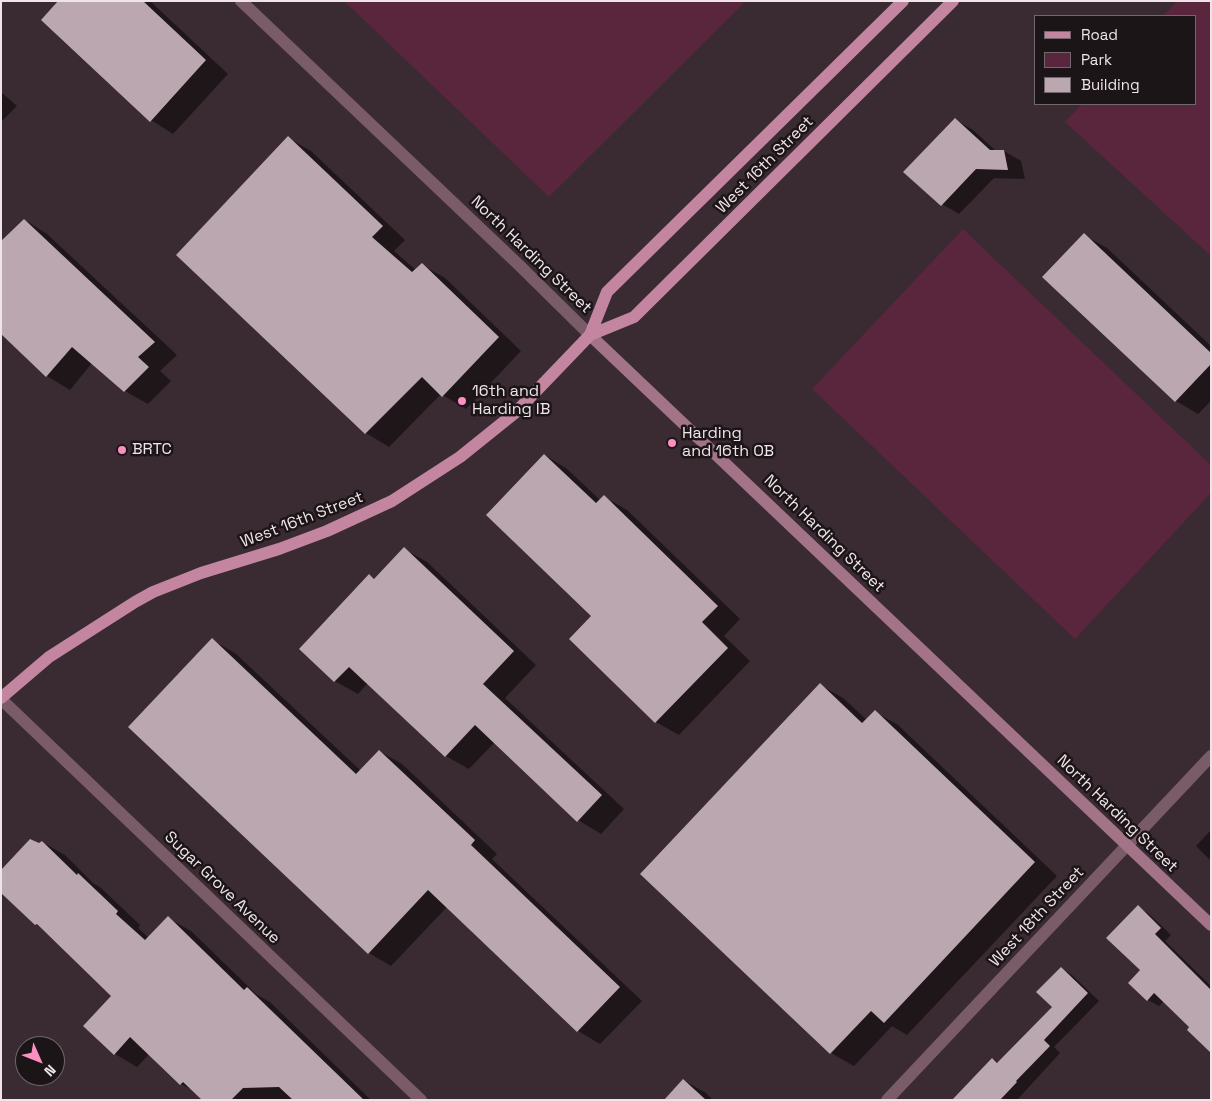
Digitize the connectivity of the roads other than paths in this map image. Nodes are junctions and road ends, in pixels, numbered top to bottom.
1 (241, 1) edge
2 (902, 1) edge
3 (953, 1) edge
4 (590, 335) junction
5 (1, 699) edge
6 (1211, 756) edge
7 (1127, 846) junction
8 (1211, 925) edge
9 (894, 1097) edge
10 (421, 1100) edge

1 - 4 street, North Harding Street
2 - 4 main road, West 16th Street
3 - 4 main road, West 16th Street
4 - 5 main road, West 16th Street
4 - 7 street, North Harding Street
5 - 10 street, Sugar Grove Avenue
6 - 7 street, West 18th Street
7 - 8 street, North Harding Street
7 - 9 street, West 18th Street

